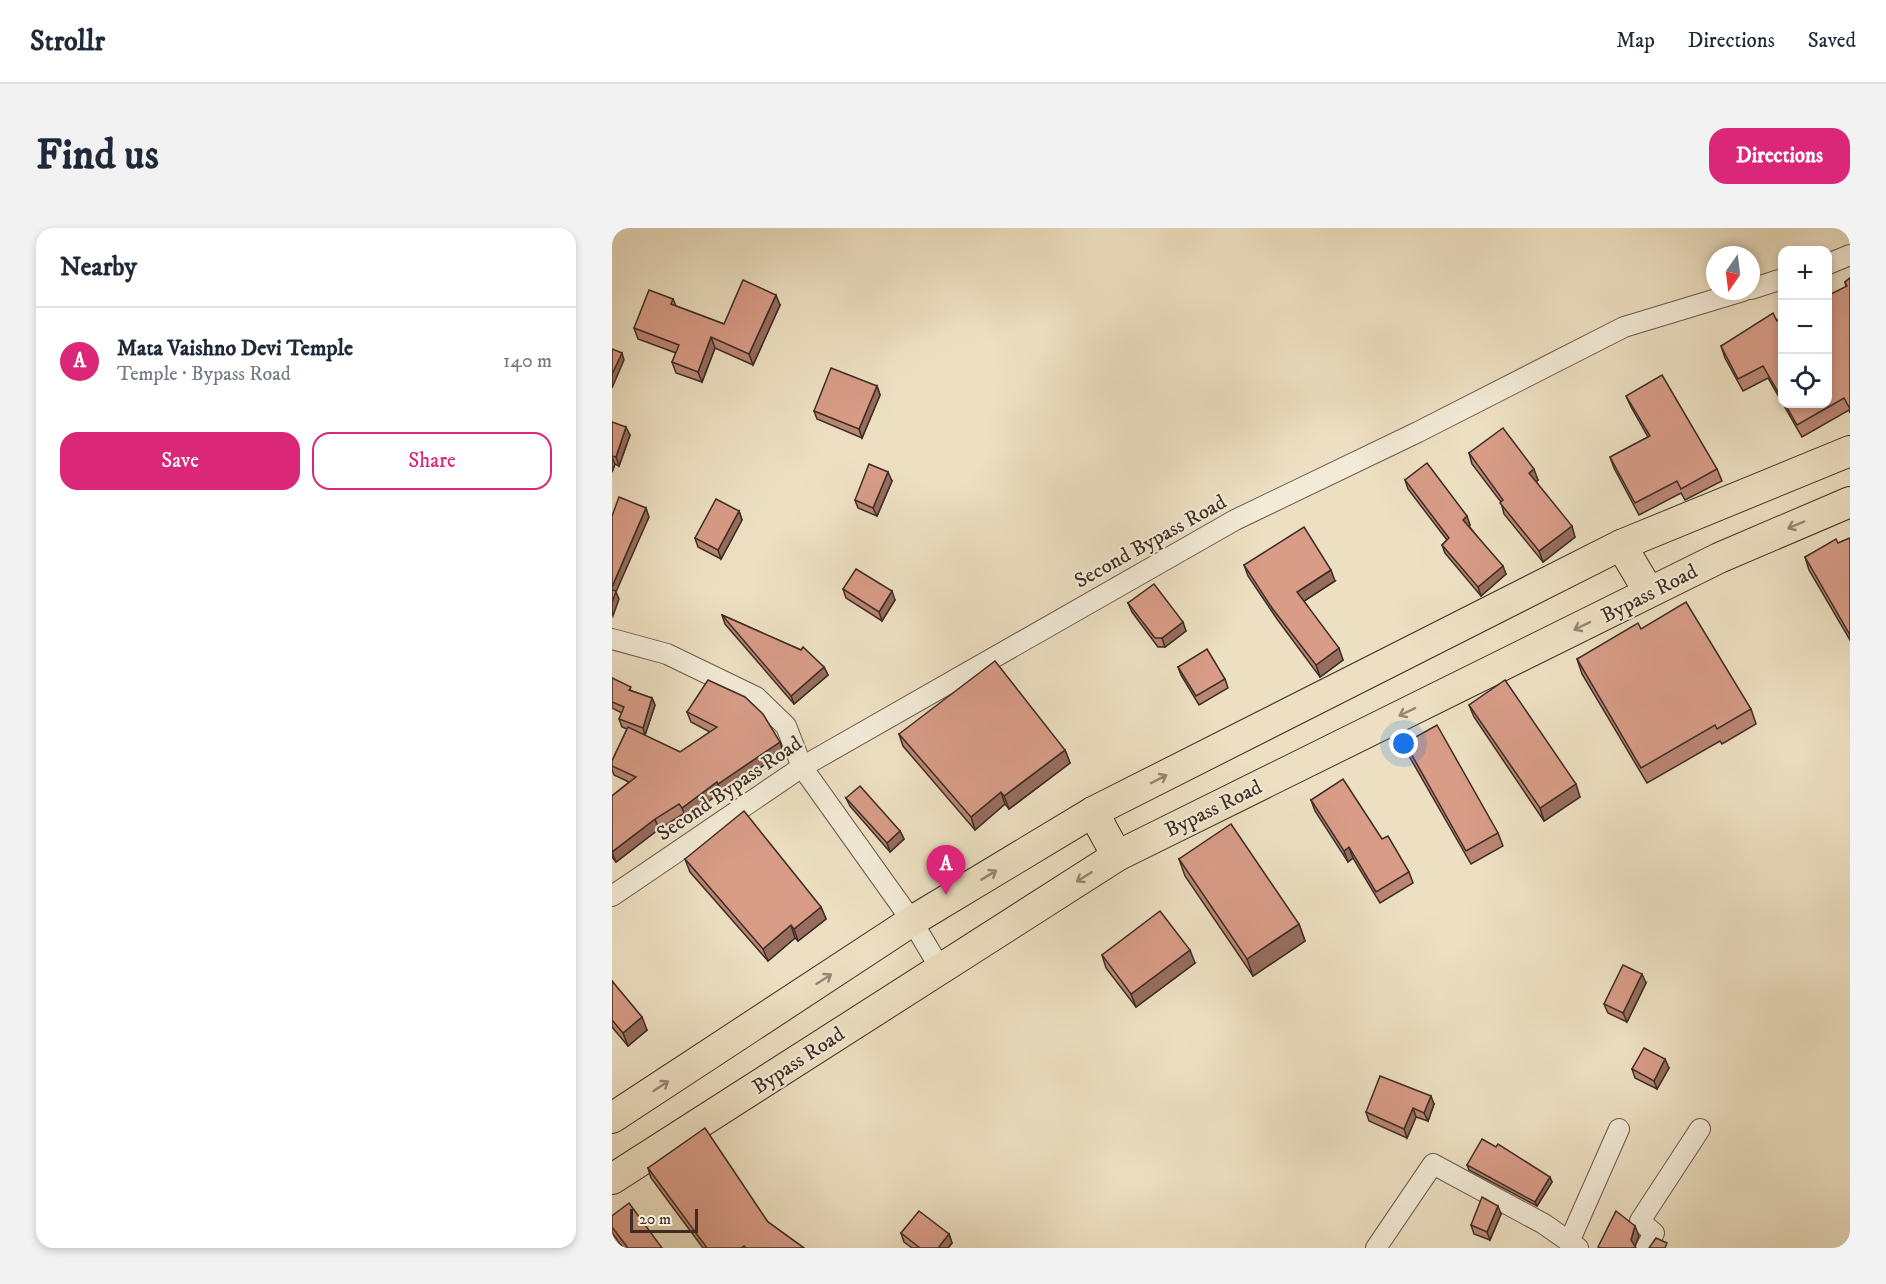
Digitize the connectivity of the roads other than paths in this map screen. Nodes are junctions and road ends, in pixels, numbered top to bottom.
1 (1850, 255) edge
2 (1832, 262) edge
3 (1778, 280) edge
4 (1760, 286) edge
5 (1713, 300) edge
6 (1850, 451) edge
7 (1850, 502) edge
8 (1621, 545) junction
9 (1649, 592) junction
10 (612, 639) edge
11 (802, 766) junction
12 (1093, 812) junction
13 (1117, 856) junction
14 (612, 896) edge
15 (912, 921) junction
16 (940, 968) junction
17 (612, 1118) edge
18 (1619, 1129) dead end
19 (1700, 1129) dead end
20 (612, 1179) edge
21 (1574, 1245) edge
22 (1376, 1248) edge
23 (1646, 1248) edge

1 - 2 street
3 - 4 street
5 - 11 street, Second Bypass Road
6 - 8 main road
7 -> 9 main road, Bypass Road
8 - 9 main road
12 -> 8 main road
9 -> 13 main road, Bypass Road
10 - 11 street
11 - 14 street, Second Bypass Road
11 - 15 street
12 - 13 main road
15 -> 12 main road
13 -> 16 main road, Bypass Road
15 - 16 street
17 -> 15 main road
16 - 20 main road, Bypass Road
18 - 21 street
19 - 23 street
21 - 22 street

